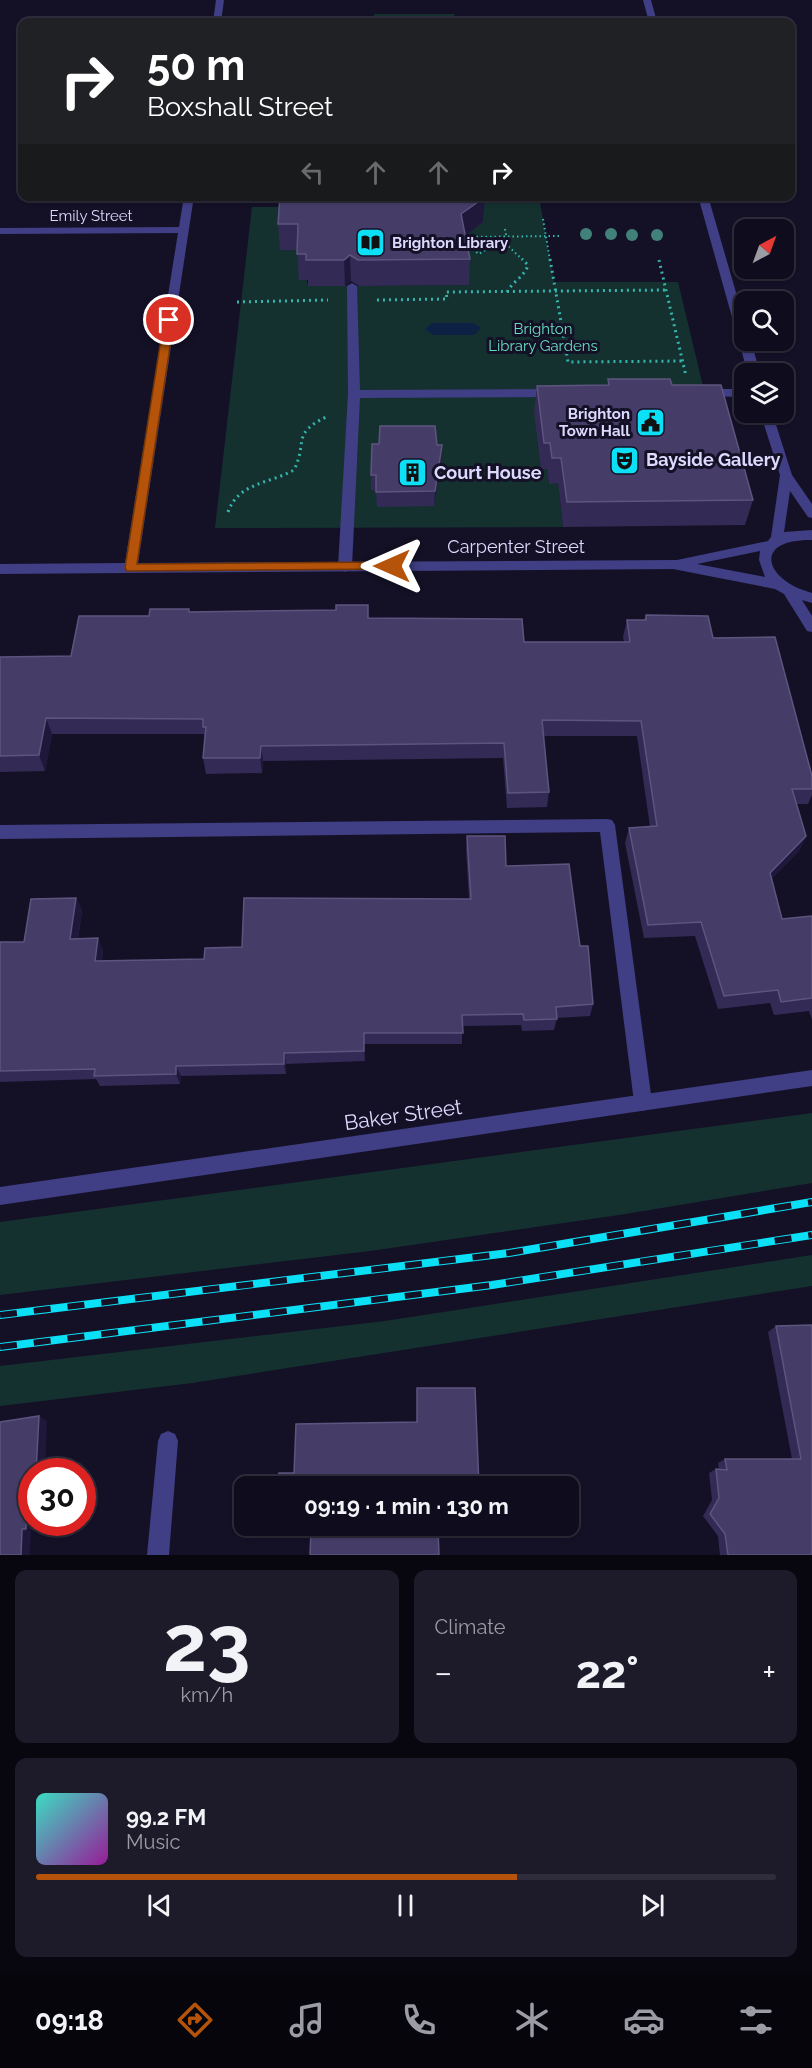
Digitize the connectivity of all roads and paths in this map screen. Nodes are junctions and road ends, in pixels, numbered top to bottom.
1 (220, 0) edge
2 (647, 0) edge
3 (218, 18) edge
4 (652, 18) edge
5 (188, 201) edge
6 (704, 201) edge
7 (543, 219) dead end
8 (506, 229) dead end
9 (183, 230) junction
10 (0, 231) edge
11 (546, 236) junction
12 (560, 236) dead end
13 (459, 237) edge
14 (474, 237) junction
15 (507, 237) junction
16 (659, 260) dead end
17 (352, 286) edge
18 (667, 290) junction
19 (556, 291) junction
20 (507, 292) junction
21 (352, 300) junction
22 (237, 302) dead end
23 (734, 305) edge
24 (524, 328) dead end
25 (562, 328) junction
26 (683, 361) junction
27 (570, 393) edge
28 (690, 393) joint
29 (734, 393) edge
30 (354, 394) junction
31 (353, 417) junction
32 (769, 423) edge
33 (786, 475) junction
34 (228, 512) dead end
35 (812, 514) edge
36 (812, 535) edge
37 (774, 542) junction
38 (673, 564) junction
39 (345, 567) junction
40 (131, 568) junction
41 (0, 569) edge
42 (776, 584) junction
43 (790, 593) junction
44 (812, 598) edge
45 (812, 627) edge
46 (0, 832) edge
47 (812, 1078) edge
48 (643, 1102) junction
49 (0, 1196) edge
50 (168, 1442) dead end
51 (158, 1555) edge

1 - 3 street
2 - 4 street
5 - 9 street
6 - 23 street
7 - 11 path
8 - 15 path
9 - 10 street, Emily Street
9 - 40 street
11 - 12 path
11 - 15 path
11 - 19 path
13 - 14 path
14 - 15 path
14 - 15 path
15 - 20 path
16 - 18 path
17 - 21 street
18 - 19 path
18 - 26 path
19 - 20 path
19 - 25 path
20 - 21 path
21 - 22 path
21 - 30 street
24 - 25 path
25 - 26 path
26 - 28 path
27 - 30 street
28 - 29 street
30 - 31 street
31 - 34 path
31 - 39 street
32 - 33 street
33 - 35 street
33 - 37 street
36 - 37 street, Carpenter Street
37 - 38 street, Carpenter Street
37 - 42 street
38 - 39 street, Carpenter Street
38 - 42 street, Carpenter Street
39 - 40 street, Carpenter Street
40 - 41 street, Carpenter Street
42 - 43 street
43 - 44 street
43 - 45 street
46 - 48 street
47 - 48 street, Baker Street
48 - 49 street, Baker Street
50 - 51 street

